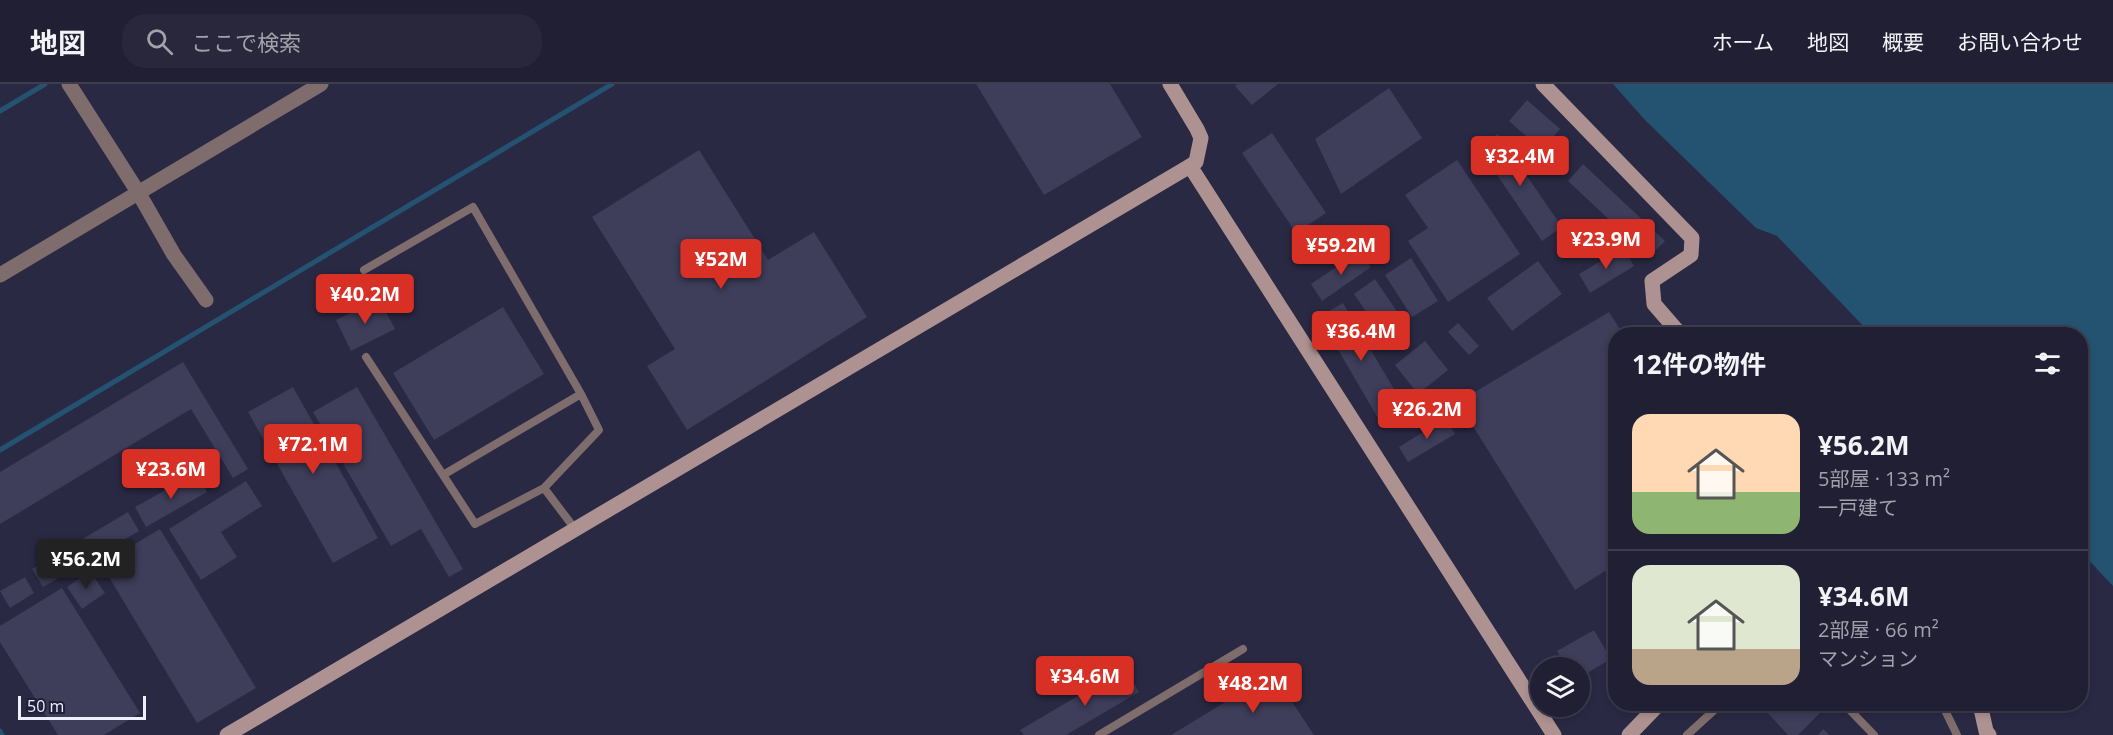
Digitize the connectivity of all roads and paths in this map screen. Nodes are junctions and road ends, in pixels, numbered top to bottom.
1 (69, 84) edge
2 (321, 84) edge
3 (1170, 84) edge
4 (1543, 84) edge
5 (1190, 166) junction
6 (138, 192) junction
7 (364, 270) dead end
8 (0, 275) edge
9 (206, 300) dead end
10 (1674, 327) edge
11 (366, 357) dead end
12 (581, 394) junction
13 (443, 475) junction
14 (544, 488) junction
15 (574, 529) junction
16 (1243, 649) dead end
17 (1652, 711) edge
18 (1713, 711) edge
19 (1851, 711) edge
20 (1945, 711) edge
21 (1982, 711) edge
22 (226, 735) edge
23 (1099, 735) edge
24 (1554, 735) edge
25 (1629, 735) edge
26 (1687, 735) edge
27 (1874, 735) edge
28 (1957, 735) edge
29 (1989, 735) edge

1 - 6 street
2 - 6 street
3 - 5 street
4 - 10 street
5 - 15 street
5 - 24 street
6 - 8 street
6 - 9 street
7 - 12 lane
11 - 13 lane
12 - 13 lane
12 - 14 lane
13 - 14 lane
14 - 15 lane
15 - 22 street
16 - 23 lane
17 - 25 street
18 - 26 lane
19 - 27 lane
20 - 28 lane
21 - 29 street

